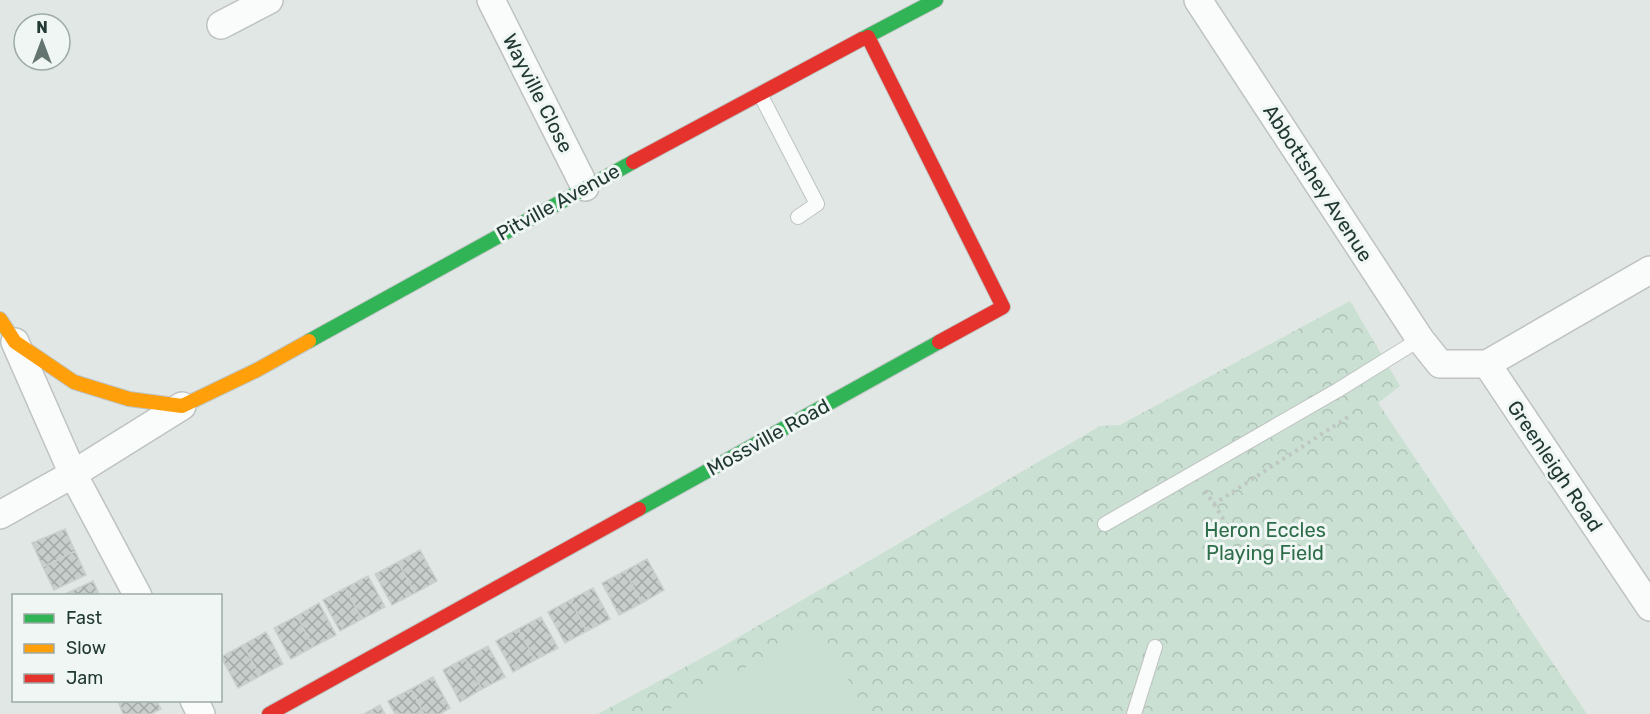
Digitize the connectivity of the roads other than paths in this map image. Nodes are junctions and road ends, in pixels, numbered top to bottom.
1 (269, 0) edge
2 (491, 0) edge
3 (936, 0) edge
4 (1198, 0) edge
5 (221, 26) dead end
6 (868, 37) junction
7 (760, 94) junction
8 (585, 187) junction
9 (798, 217) dead end
10 (1650, 270) edge
11 (0, 319) edge
12 (1420, 339) junction
13 (15, 342) junction
14 (1487, 364) junction
15 (182, 406) junction
16 (73, 474) junction
17 (0, 515) edge
18 (1105, 524) dead end
19 (137, 594) edge
20 (1650, 607) edge
21 (1155, 647) dead end
22 (269, 714) edge
23 (1134, 714) edge

1 - 5 street
2 - 8 street, Wayville Close
3 - 6 street, Pitville Avenue
4 - 12 street, Abbottshey Avenue
6 - 7 street, Pitville Avenue
6 - 22 street, Mossville Road
7 - 8 street, Pitville Avenue
7 - 9 lane
8 - 15 street, Pitville Avenue
10 - 14 street
11 - 13 street
12 - 14 street, Abbottshey Avenue
12 - 18 lane
13 - 15 street
13 - 16 street
14 - 20 street, Greenleigh Road
15 - 16 street, Pitville Avenue
16 - 17 street, Pitville Avenue
16 - 19 street
21 - 23 lane

